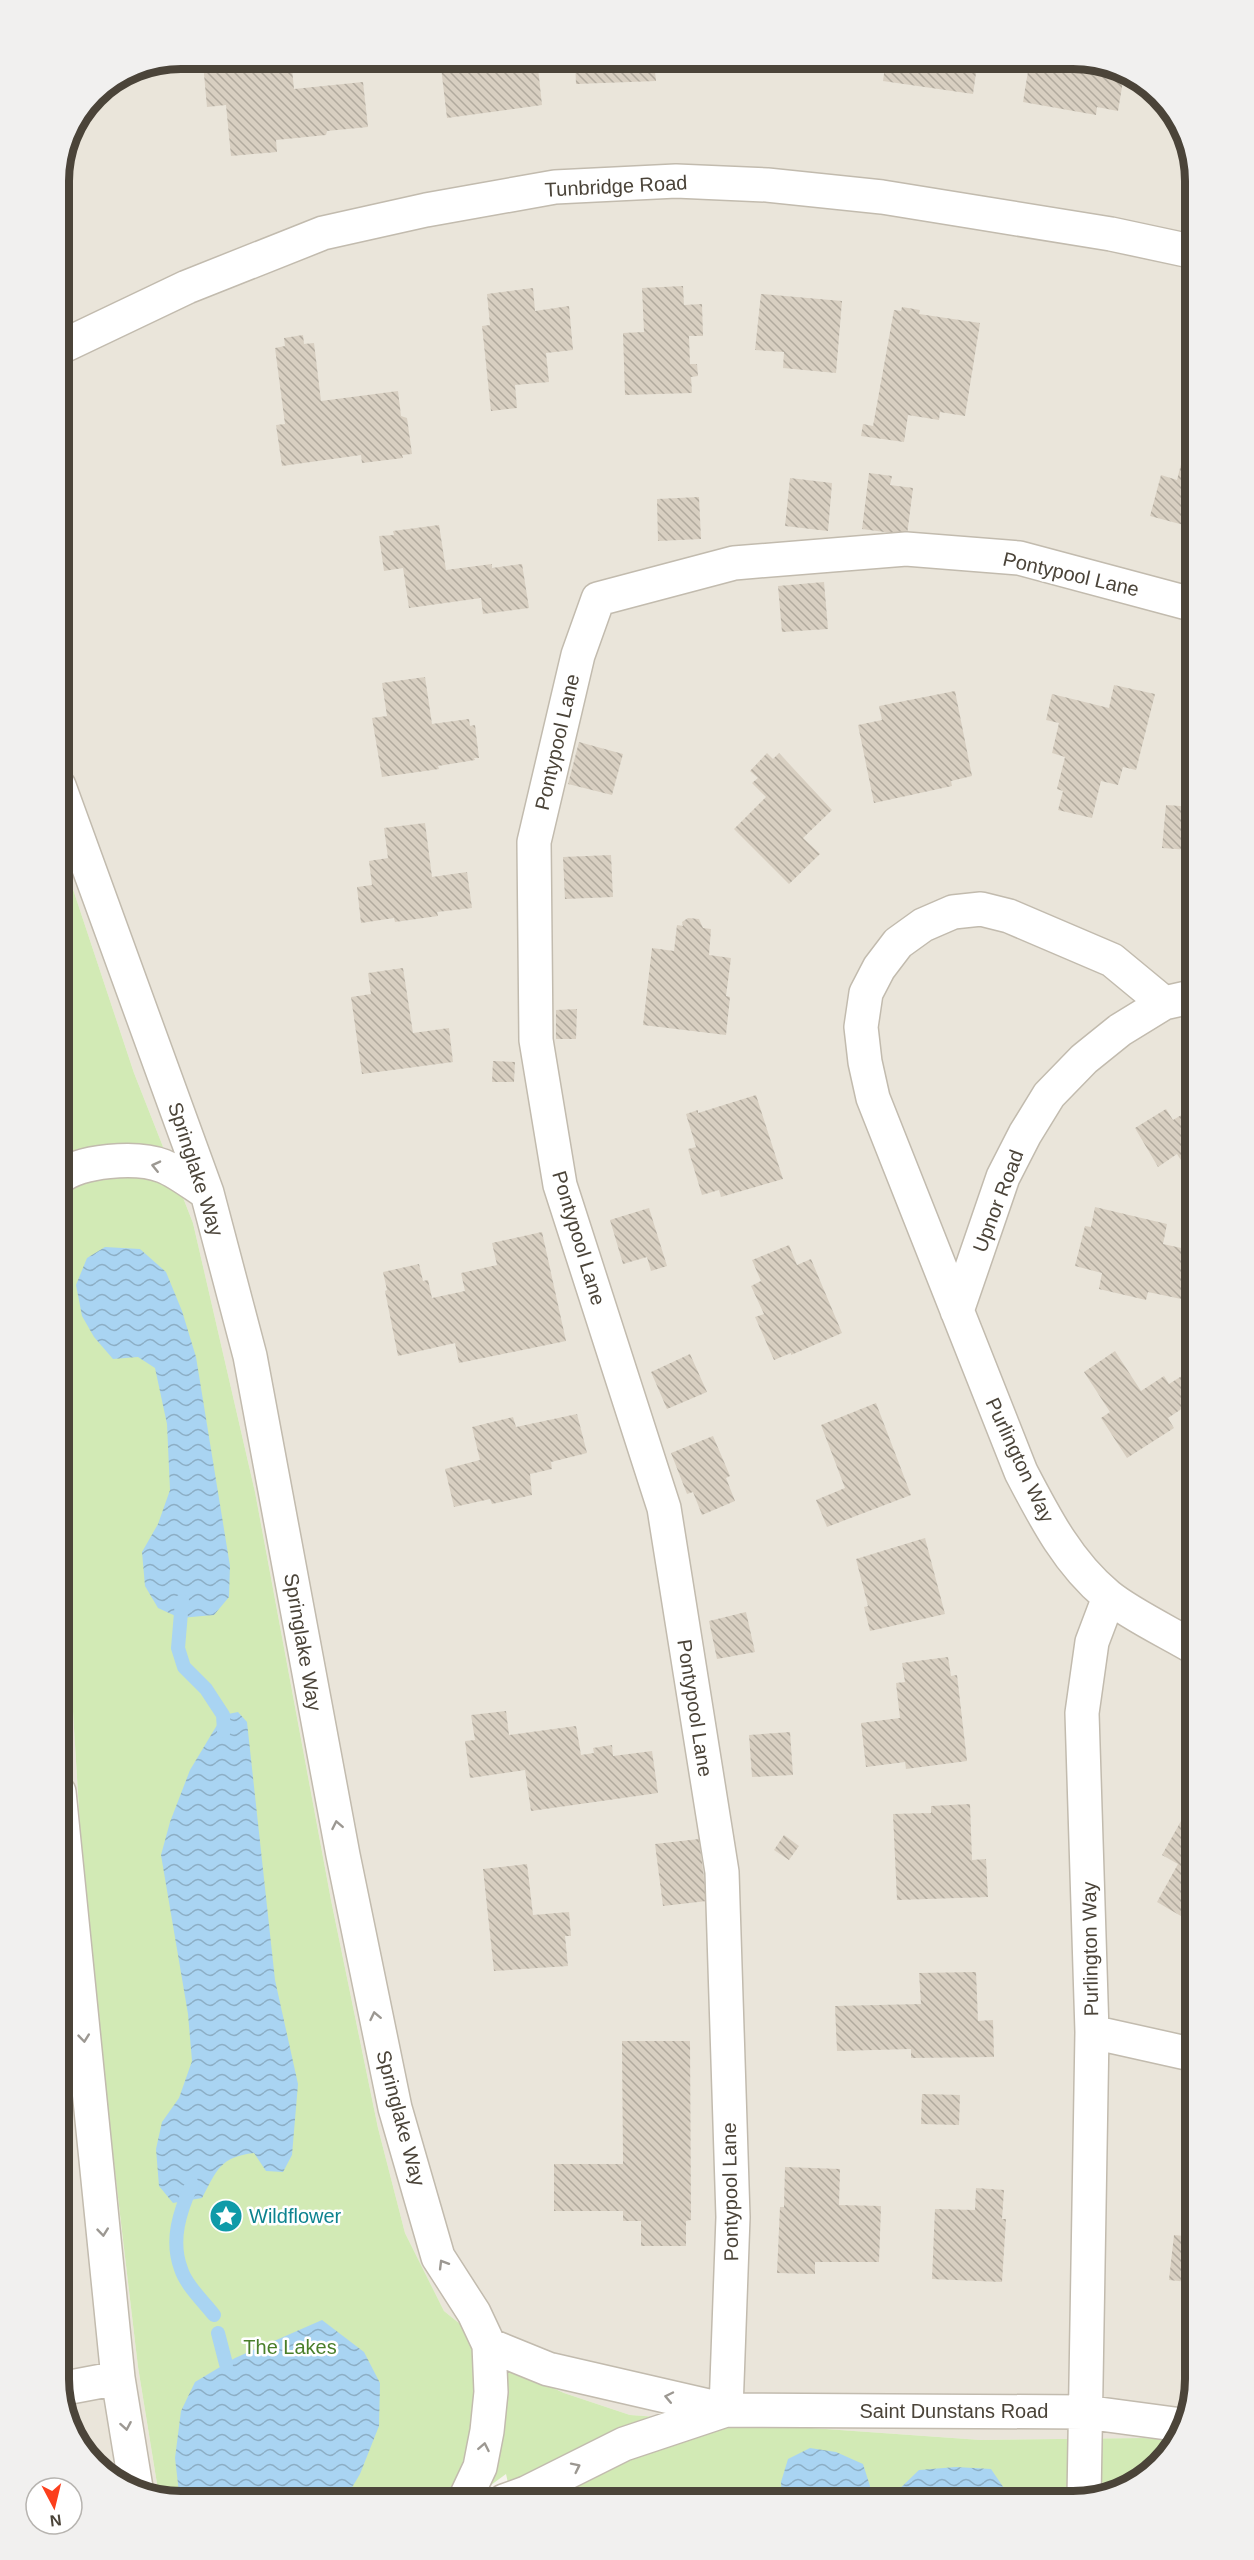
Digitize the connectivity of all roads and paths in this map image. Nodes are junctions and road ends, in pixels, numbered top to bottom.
1 (1185, 250) edge
2 (69, 343) edge
3 (1185, 602) edge
4 (69, 814) edge
5 (1185, 998) edge
6 (1164, 1003) junction
7 (69, 1172) edge
8 (207, 1193) junction
9 (957, 1311) junction
10 (1109, 1597) junction
11 (1185, 1642) edge
12 (69, 1901) edge
13 (1092, 2032) junction
14 (1185, 2053) edge
15 (489, 2345) junction
16 (117, 2378) junction
17 (70, 2387) edge
18 (726, 2410) junction
19 (1085, 2412) junction
20 (1176, 2424) edge
21 (135, 2481) edge
22 (469, 2491) edge
23 (525, 2491) edge
24 (1084, 2491) edge

1 - 2 street, Tunbridge Road
3 - 18 street, Pontypool Lane
4 - 8 street, Springlake Way
5 - 6 street, Upnor Road
6 - 9 street, Upnor Road
6 - 9 street, Purlington Way
8 -> 7 street
15 -> 8 street, Springlake Way
9 - 10 street, Purlington Way
10 - 11 street
10 - 13 street, Purlington Way
12 -> 16 street
13 - 14 street
13 - 19 street, Purlington Way
18 -> 15 street, Saint Dunstans Road
22 -> 15 street, Springlake Way
16 - 17 street
16 -> 21 street
18 - 19 street, Saint Dunstans Road
23 -> 18 street, Saint Dunstans Road
19 - 20 street, Saint Dunstans Road
19 - 24 street, Purlington Way

